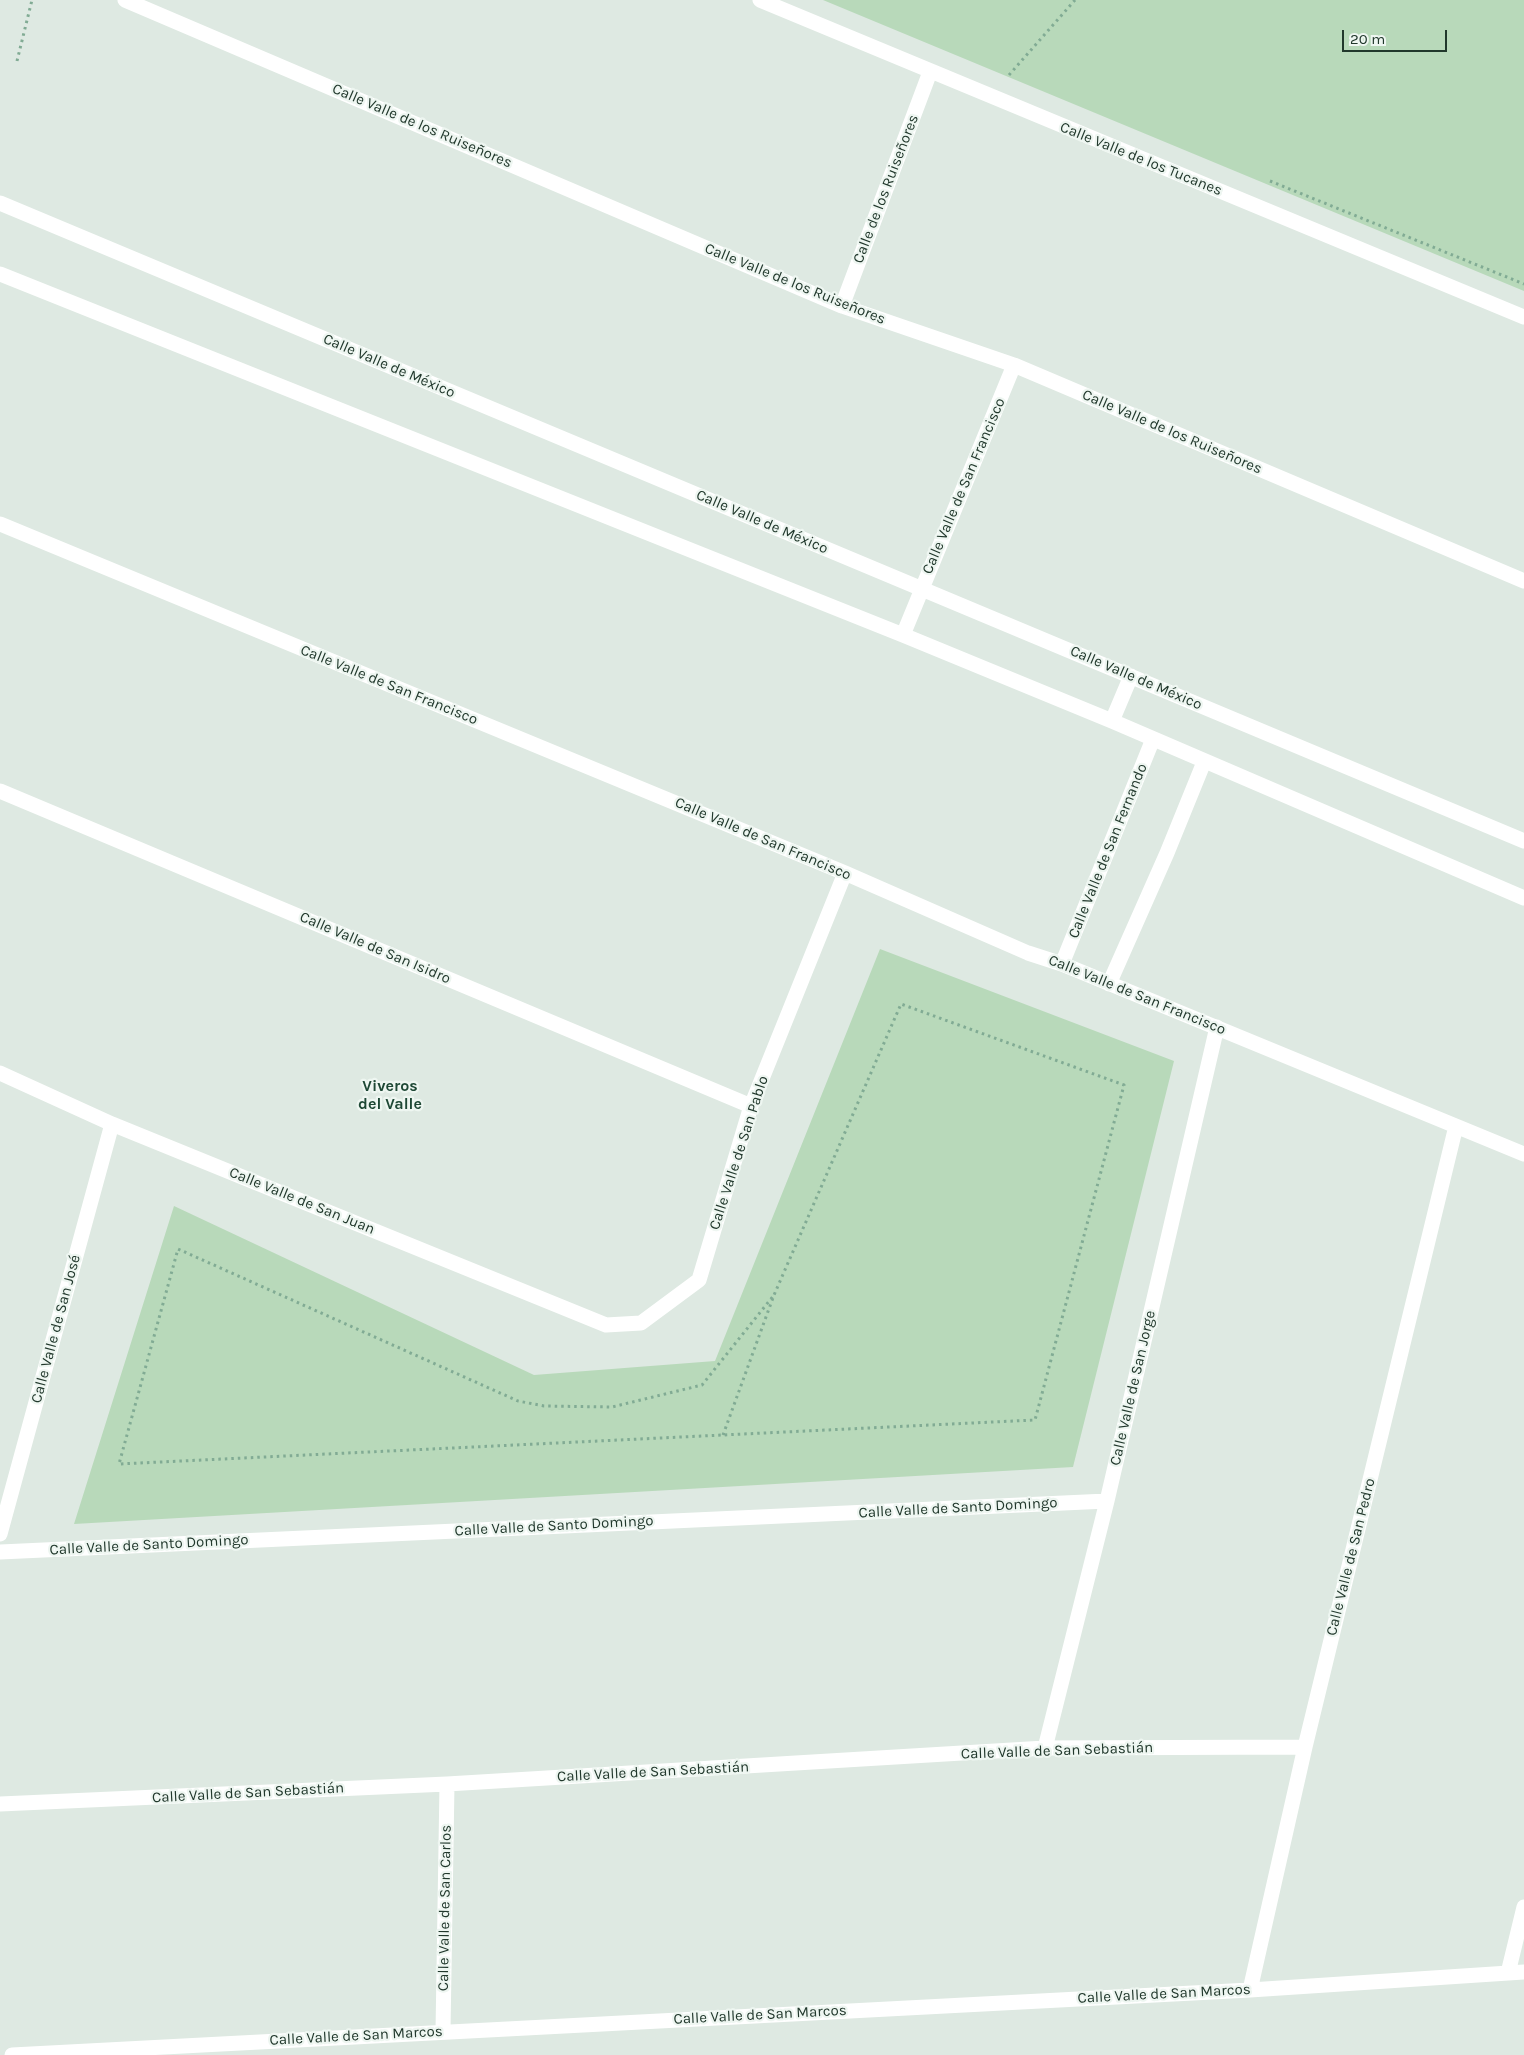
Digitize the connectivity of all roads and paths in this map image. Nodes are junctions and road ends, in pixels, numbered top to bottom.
1 (32, 0) edge
2 (125, 0) edge
3 (760, 0) edge
4 (1075, 0) edge
5 (141, 3) edge
6 (17, 61) dead end
7 (930, 72) junction
8 (1009, 75) dead end
9 (0, 203) edge
10 (0, 274) edge
11 (842, 306) junction
12 (1524, 317) edge
13 (1014, 365) junction
14 (1, 527) edge
15 (1524, 581) edge
16 (922, 588) junction
17 (903, 635) junction
18 (1131, 676) junction
19 (1112, 721) junction
20 (1153, 739) junction
21 (1204, 762) junction
22 (0, 790) edge
23 (1524, 841) edge
24 (845, 873) junction
25 (1524, 898) edge
26 (1062, 964) junction
27 (1109, 984) junction
28 (1217, 1027) junction
29 (0, 1073) edge
30 (751, 1106) junction
31 (112, 1124) junction
32 (1456, 1126) junction
33 (1524, 1154) edge
34 (774, 1295) dead end
35 (606, 1325) joint
36 (723, 1435) dead end
37 (1107, 1501) junction
38 (0, 1534) edge
39 (0, 1552) edge
40 (1306, 1747) junction
41 (1045, 1748) junction
42 (448, 1784) junction
43 (0, 1804) edge
44 (1524, 1907) edge
45 (1524, 1972) edge
46 (1508, 1973) junction
47 (1250, 1990) junction
48 (442, 2031) junction
49 (12, 2055) edge

1 - 6 path
2 - 5 street, Calle Valle de los Ruiseñores
3 - 7 street, Calle Valle de los Tucanes
4 - 8 path
5 - 11 street, Calle Valle de los Ruiseñores
7 - 11 street, Calle de los Ruiseñores
7 - 12 street, Calle Valle de los Tucanes
9 - 16 street, Calle Valle de México
10 - 17 street
11 - 13 street, Calle Valle de los Ruiseñores
13 - 15 street, Calle Valle de los Ruiseñores
13 - 16 street, Calle Valle de San Francisco
14 - 24 street, Calle Valle de San Francisco
16 - 17 street, Calle Valle de San Francisco
16 - 18 street, Calle Valle de México
17 - 19 street
18 - 19 street
18 - 23 street, Calle Valle de México
19 - 20 street
20 - 21 street
20 - 26 street, Calle Valle de San Fernando
21 - 25 street
21 - 27 street
22 - 30 street, Calle Valle de San Isidro
24 - 26 street, Calle Valle de San Francisco
24 - 30 street, Calle Valle de San Pablo
26 - 27 street, Calle Valle de San Francisco
27 - 28 street, Calle Valle de San Francisco
28 - 32 street, Calle Valle de San Francisco
28 - 37 street, Calle Valle de San Jorge
29 - 31 street, Calle Valle de San Juan
30 - 35 street, Calle Valle de San Pablo
31 - 35 street, Calle Valle de San Juan
31 - 38 street, Calle Valle de San José
32 - 33 street, Calle Valle de San Francisco
32 - 40 street, Calle Valle de San Pedro
34 - 36 path
37 - 39 street, Calle Valle de Santo Domingo
37 - 41 street, Calle Valle de San Jorge
40 - 41 street, Calle Valle de San Sebastián
40 - 47 street, Calle Valle de San Pedro
41 - 42 street, Calle Valle de San Sebastián
42 - 43 street, Calle Valle de San Sebastián
42 - 48 street, Calle Valle de San Carlos
44 - 46 street
45 - 46 street, Calle Valle de San Marcos
46 - 47 street, Calle Valle de San Marcos
47 - 48 street, Calle Valle de San Marcos
48 - 49 street, Calle Valle de San Marcos

